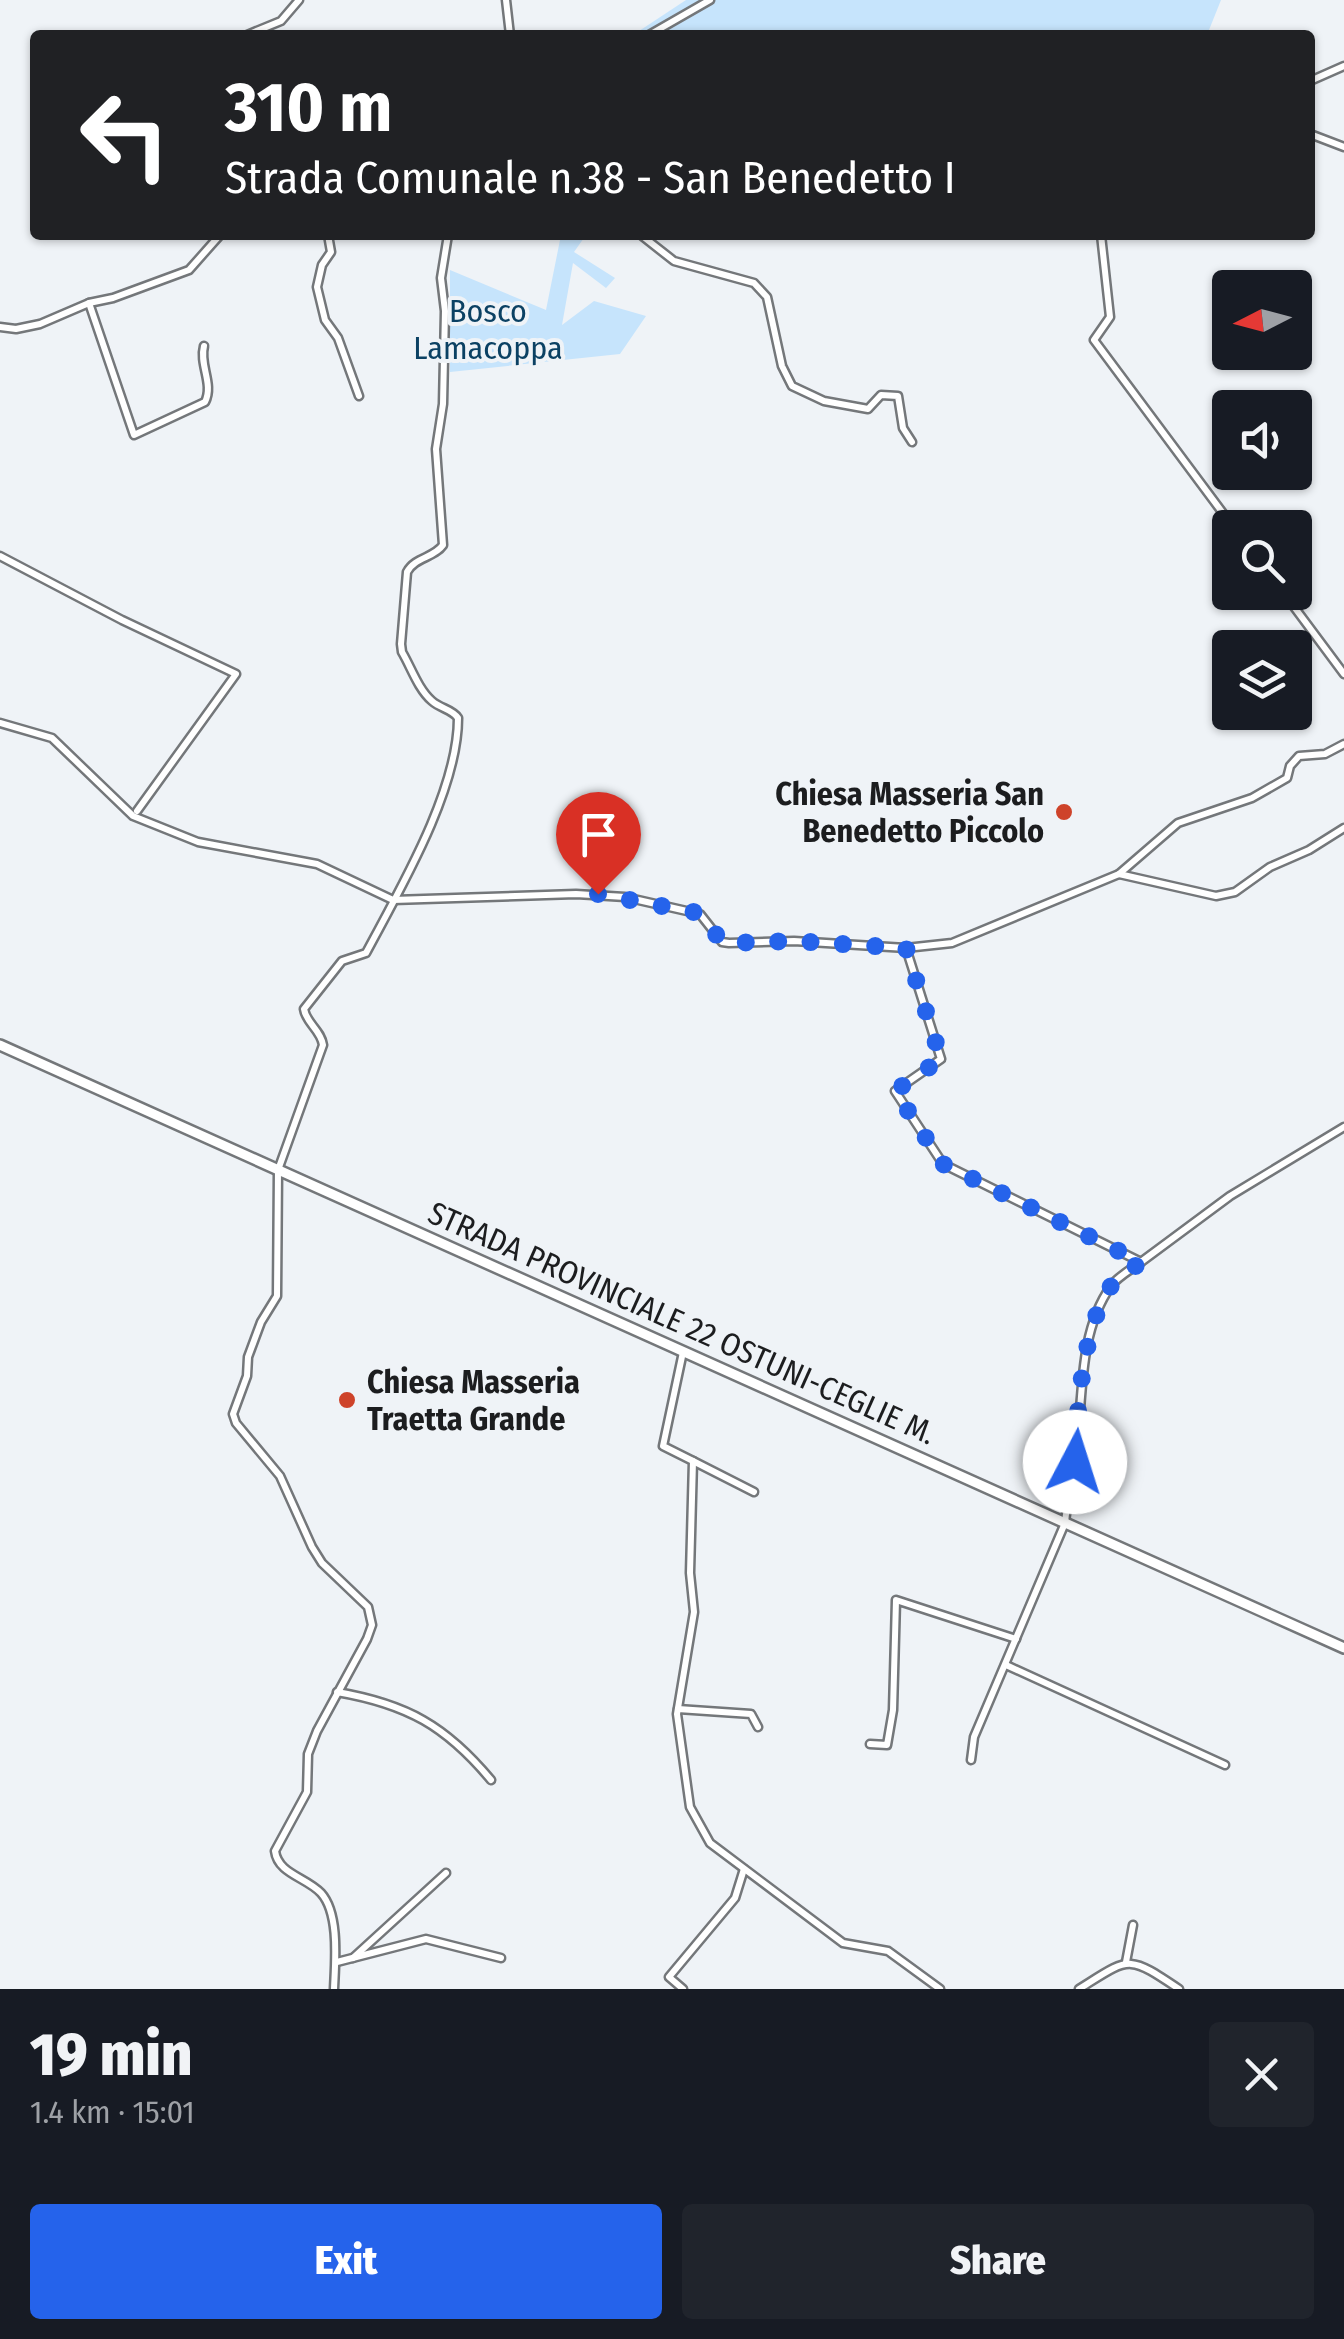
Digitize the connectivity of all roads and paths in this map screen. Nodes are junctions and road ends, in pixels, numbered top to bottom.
1 (299, 0) edge
2 (506, 0) edge
3 (710, 0) edge
4 (259, 30) edge
5 (509, 30) edge
6 (658, 30) edge
7 (1344, 66) edge
8 (1315, 78) edge
9 (1315, 136) edge
10 (1344, 146) edge
11 (216, 240) edge
12 (329, 240) edge
13 (447, 240) edge
14 (647, 240) edge
15 (1102, 240) edge
16 (88, 303) junction
17 (0, 327) edge
18 (204, 346) dead end
19 (359, 396) dead end
20 (912, 442) dead end
21 (1221, 510) edge
22 (0, 556) edge
23 (1296, 610) edge
24 (1344, 674) edge
25 (0, 723) edge
26 (1344, 744) edge
27 (136, 810) dead end
28 (1344, 828) edge
29 (1119, 874) junction
30 (392, 900) junction
31 (906, 948) junction
32 (0, 1045) edge
33 (1344, 1127) edge
34 (278, 1170) junction
35 (1141, 1262) junction
36 (683, 1352) junction
37 (693, 1462) junction
38 (754, 1492) dead end
39 (1065, 1522) junction
40 (1016, 1639) junction
41 (1344, 1648) edge
42 (1006, 1665) junction
43 (337, 1692) junction
44 (678, 1709) junction
45 (758, 1727) dead end
46 (870, 1744) dead end
47 (971, 1760) dead end
48 (1225, 1765) dead end
49 (491, 1780) dead end
50 (744, 1869) junction
51 (446, 1873) dead end
52 (1132, 1925) dead end
53 (501, 1958) dead end
54 (352, 1959) junction
55 (337, 1962) junction
56 (1126, 1962) junction
57 (334, 1989) edge
58 (683, 1989) edge
59 (940, 1989) edge
60 (1079, 1989) edge
61 (1179, 1989) edge

1 - 4 street
2 - 5 street
3 - 6 street
7 - 8 street
9 - 10 street
11 - 16 street
12 - 19 street
13 - 30 street
14 - 20 street
15 - 21 street
16 - 17 street
16 - 18 street
22 - 27 street
23 - 24 street
25 - 30 street
26 - 29 street
28 - 29 street
29 - 31 street
30 - 31 street
30 - 34 street
31 - 35 street
32 - 34 main road, STRADA PROVINCIALE 22 OSTUNI-CEGLIE M.
33 - 35 street
34 - 36 main road, STRADA PROVINCIALE 22 OSTUNI-CEGLIE M.
34 - 43 street
35 - 39 street
36 - 37 street
36 - 39 main road, STRADA PROVINCIALE 22 OSTUNI-CEGLIE M.
37 - 38 street
37 - 44 street
39 - 40 street
39 - 41 main road, STRADA PROVINCIALE 22 OSTUNI-CEGLIE M.
40 - 42 street
40 - 46 street
42 - 47 street
42 - 48 street
43 - 49 street
43 - 55 street
44 - 45 street
44 - 50 street
50 - 58 street
50 - 59 street
51 - 54 street
52 - 56 street
53 - 54 street
54 - 55 street
55 - 57 street
56 - 60 street
56 - 61 street

